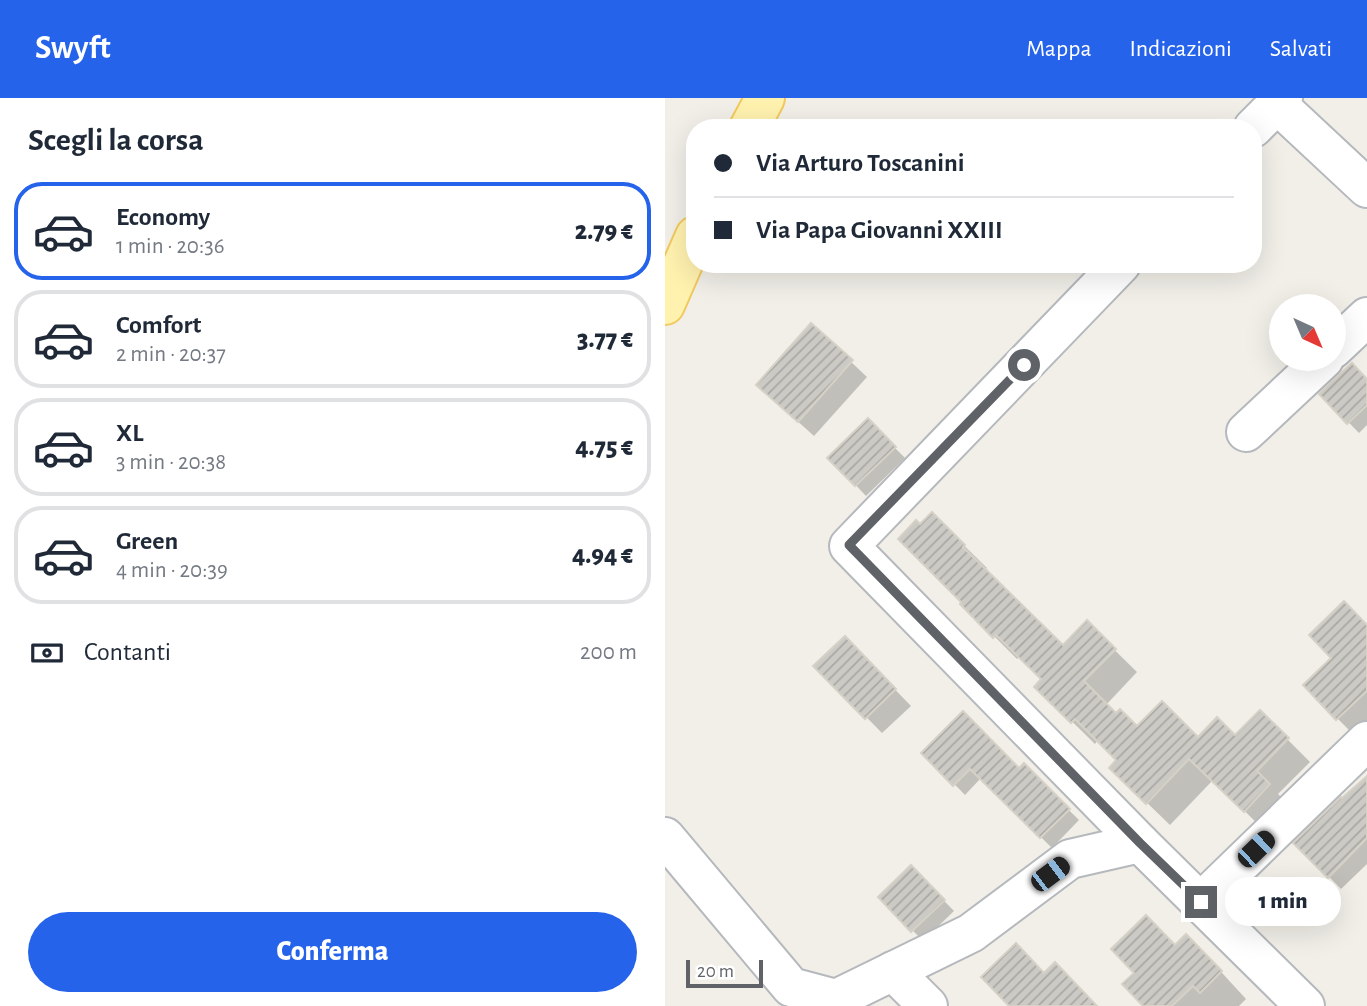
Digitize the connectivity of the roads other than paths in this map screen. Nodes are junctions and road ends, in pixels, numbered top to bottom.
1 (765, 98) edge
2 (1271, 110) edge
3 (754, 119) edge
4 (1367, 188) edge
5 (686, 257) edge
6 (1112, 273) edge
7 (665, 305) edge
8 (1367, 317) edge
9 (1346, 337) edge
10 (1311, 371) edge
11 (1246, 432) dead end
12 (1367, 741) edge
13 (665, 837) edge
14 (1140, 843) junction
15 (1201, 902) junction
16 (893, 971) junction
17 (928, 1006) edge
18 (1305, 1006) edge

1 - 3 main road
2 - 4 street
5 - 7 main road
6 - 14 street
8 - 9 street
10 - 11 street
12 - 15 street
13 - 16 street
14 - 15 street
14 - 16 street
15 - 18 street
16 - 17 street

